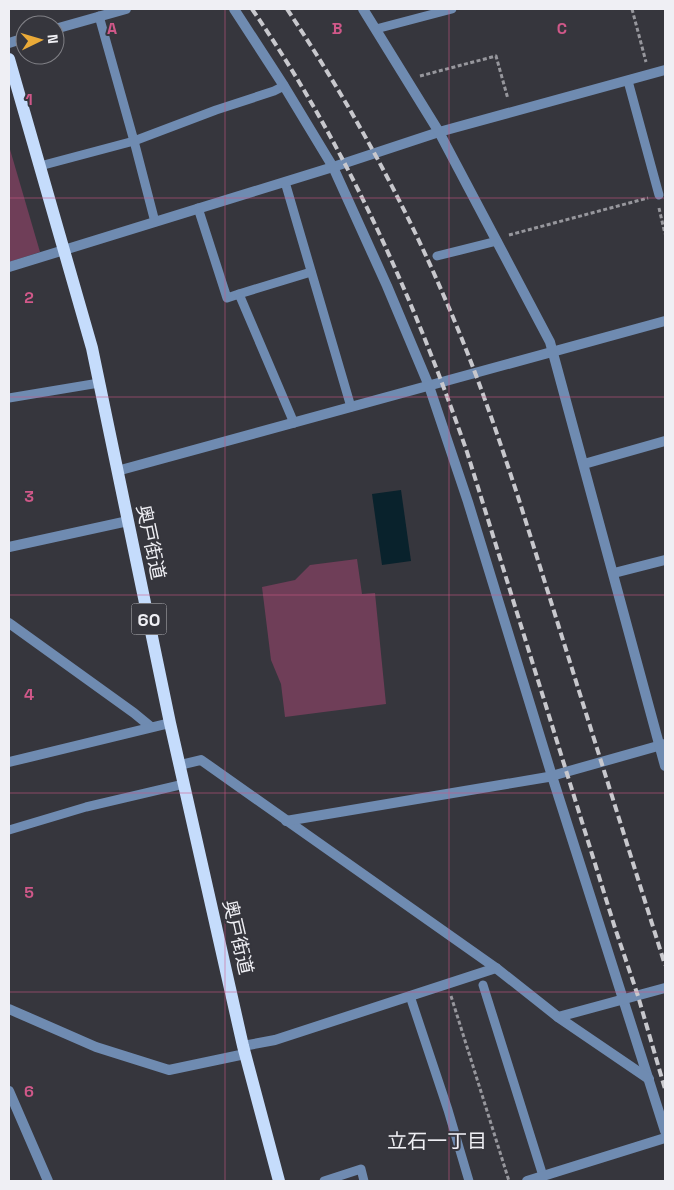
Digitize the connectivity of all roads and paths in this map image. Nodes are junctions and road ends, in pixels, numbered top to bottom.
1 (126, 9) edge
2 (234, 9) edge
3 (362, 9) edge
4 (452, 9) edge
5 (632, 9) edge
6 (99, 16) junction
7 (65, 26) edge
8 (376, 30) junction
9 (9, 60) edge
10 (665, 70) edge
11 (649, 75) junction
12 (407, 79) junction
13 (628, 81) junction
14 (284, 86) junction
15 (512, 112) junction
16 (439, 132) junction
17 (134, 141) junction
18 (40, 166) junction
19 (332, 167) junction
20 (285, 182) junction
21 (657, 196) junction
22 (198, 208) junction
23 (155, 222) junction
24 (665, 234) edge
25 (497, 240) junction
26 (64, 250) junction
27 (437, 256) dead end
28 (9, 267) edge
29 (311, 272) junction
30 (239, 294) junction
31 (665, 321) edge
32 (553, 352) junction
33 (99, 384) junction
34 (429, 386) junction
35 (9, 398) edge
36 (351, 407) junction
37 (294, 423) junction
38 (665, 441) edge
39 (584, 464) junction
40 (117, 471) junction
41 (128, 521) junction
42 (9, 547) edge
43 (665, 560) edge
44 (614, 573) junction
45 (9, 623) edge
46 (170, 723) junction
47 (151, 727) junction
48 (662, 745) edge
49 (9, 762) edge
50 (180, 765) junction
51 (665, 766) edge
52 (552, 776) junction
53 (184, 784) junction
54 (286, 821) junction
55 (9, 830) edge
56 (496, 968) junction
57 (483, 985) dead end
58 (665, 988) edge
59 (451, 995) dead end
60 (410, 996) junction
61 (623, 1000) junction
62 (9, 1009) edge
63 (558, 1016) junction
64 (244, 1050) junction
65 (649, 1079) junction
66 (9, 1091) edge
67 (665, 1131) edge
68 (665, 1138) edge
69 (543, 1176) junction
70 (48, 1181) edge
71 (279, 1181) edge
72 (324, 1181) edge
73 (364, 1181) edge
74 (468, 1181) edge
75 (509, 1181) edge
76 (527, 1181) edge

1 - 6 street
2 - 14 street
3 - 8 street
4 - 8 lane
5 - 11 path
6 - 7 street
6 - 17 lane
8 - 12 street
9 - 18 main road, 奥戸街道 / 60
10 - 11 street
11 - 13 street
12 - 15 path
12 - 16 street
13 - 15 street
13 - 21 lane
14 - 17 lane
14 - 19 street
15 - 16 street
16 - 19 street
16 - 25 street
17 - 18 lane
17 - 23 lane
18 - 26 main road, 奥戸街道 / 60
19 - 20 street
19 - 34 street
20 - 22 street
20 - 29 lane
21 - 24 path
21 - 25 path
22 - 23 street
22 - 30 lane
23 - 26 street
25 - 27 lane
25 - 32 street
26 - 28 street
26 - 33 main road, 奥戸街道 / 60
29 - 30 lane
29 - 36 lane
30 - 37 lane
31 - 32 street
32 - 34 street
32 - 39 street
33 - 35 lane
33 - 40 main road, 奥戸街道 / 60
34 - 36 street
34 - 52 street
36 - 37 street
37 - 40 street
38 - 39 street
39 - 44 street
40 - 41 main road, 奥戸街道 / 60
41 - 42 street
41 - 46 main road, 奥戸街道 / 60
43 - 44 street
44 - 48 street
45 - 47 street
46 - 47 street
46 - 50 main road, 奥戸街道 / 60
47 - 49 street
48 - 51 street
48 - 52 street
50 - 53 main road, 奥戸街道 / 60
50 - 54 street
52 - 54 street
52 - 61 street
53 - 55 lane
53 - 64 main road, 奥戸街道 / 60
54 - 56 street
56 - 60 street
56 - 63 street
57 - 69 lane
58 - 61 street
59 - 75 path
60 - 64 street
60 - 74 lane
61 - 63 street
61 - 65 street
62 - 64 street
63 - 65 street
64 - 71 main road, 奥戸街道 / 60
65 - 67 street
66 - 70 street
68 - 69 street
69 - 76 street
72 - 73 lane

